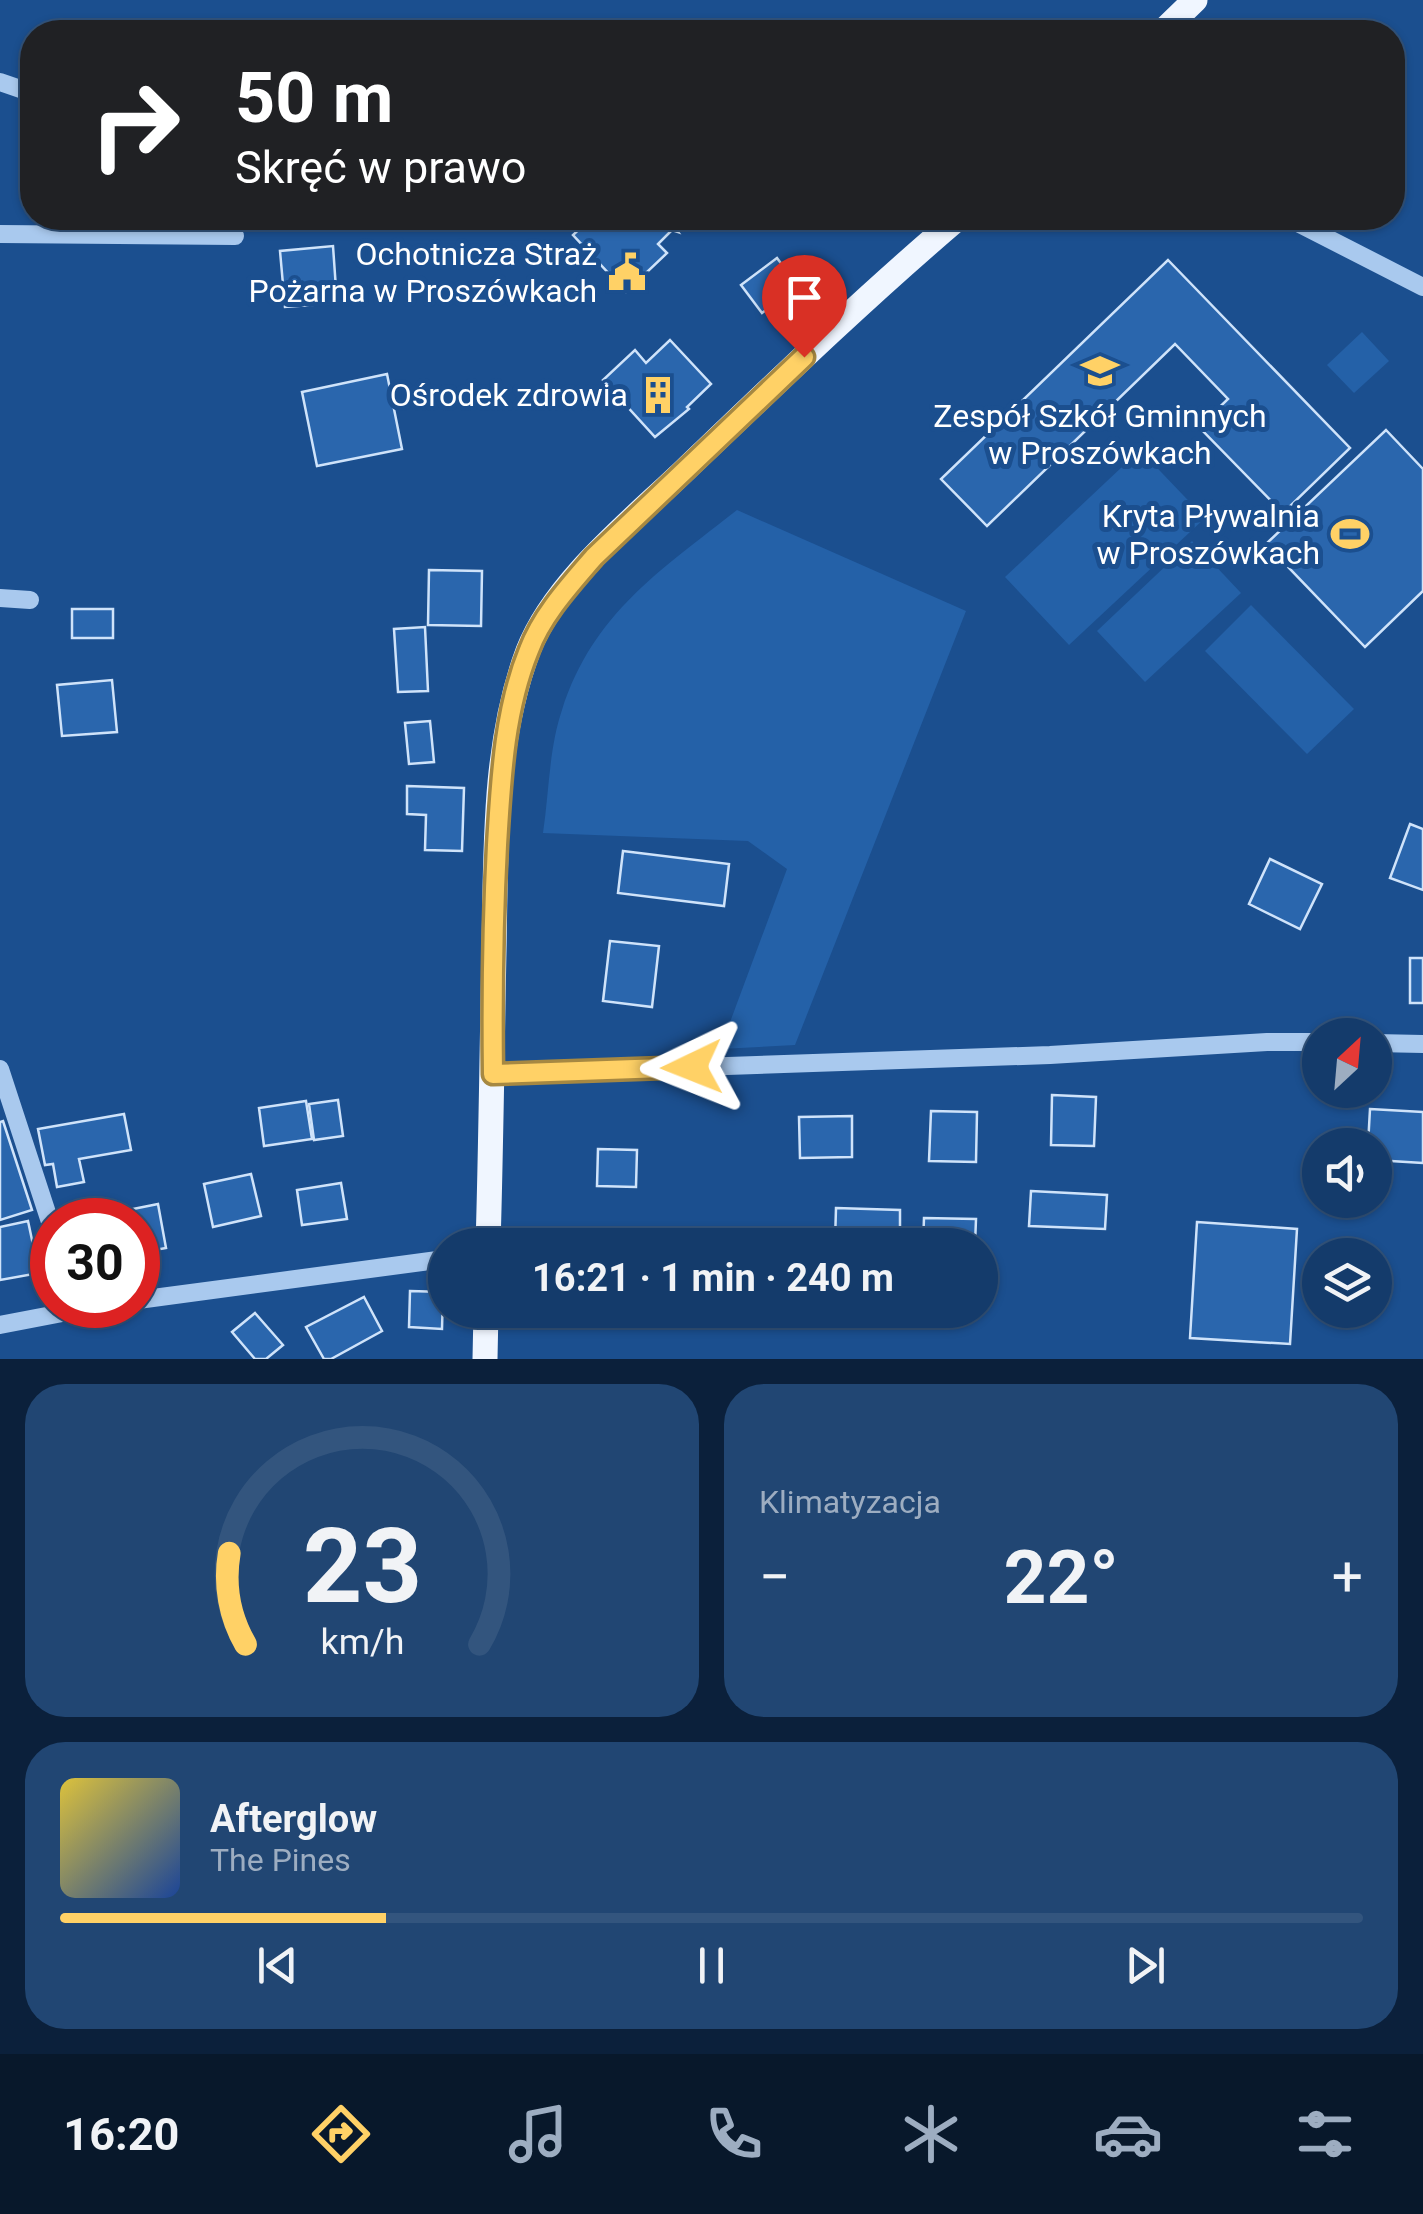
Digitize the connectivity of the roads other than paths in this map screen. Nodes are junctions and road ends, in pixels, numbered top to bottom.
1 (1195, 0) edge
2 (1174, 20) edge
3 (945, 230) edge
4 (1311, 230) edge
5 (0, 234) edge
6 (235, 236) dead end
7 (1423, 288) edge
8 (0, 598) edge
9 (30, 600) dead end
10 (1302, 1042) edge
11 (1392, 1043) edge
12 (1423, 1044) edge
13 (0, 1069) edge
14 (493, 1074) junction
15 (42, 1198) edge
16 (488, 1228) edge
17 (428, 1262) edge
18 (160, 1297) edge
19 (30, 1318) edge
20 (0, 1325) edge
21 (486, 1328) edge
22 (485, 1359) edge

1 - 2 main road
3 - 14 main road
4 - 7 street
5 - 6 street
8 - 9 street
10 - 14 street
11 - 12 street
13 - 15 street
14 - 16 main road
17 - 18 street
19 - 20 street
21 - 22 main road

